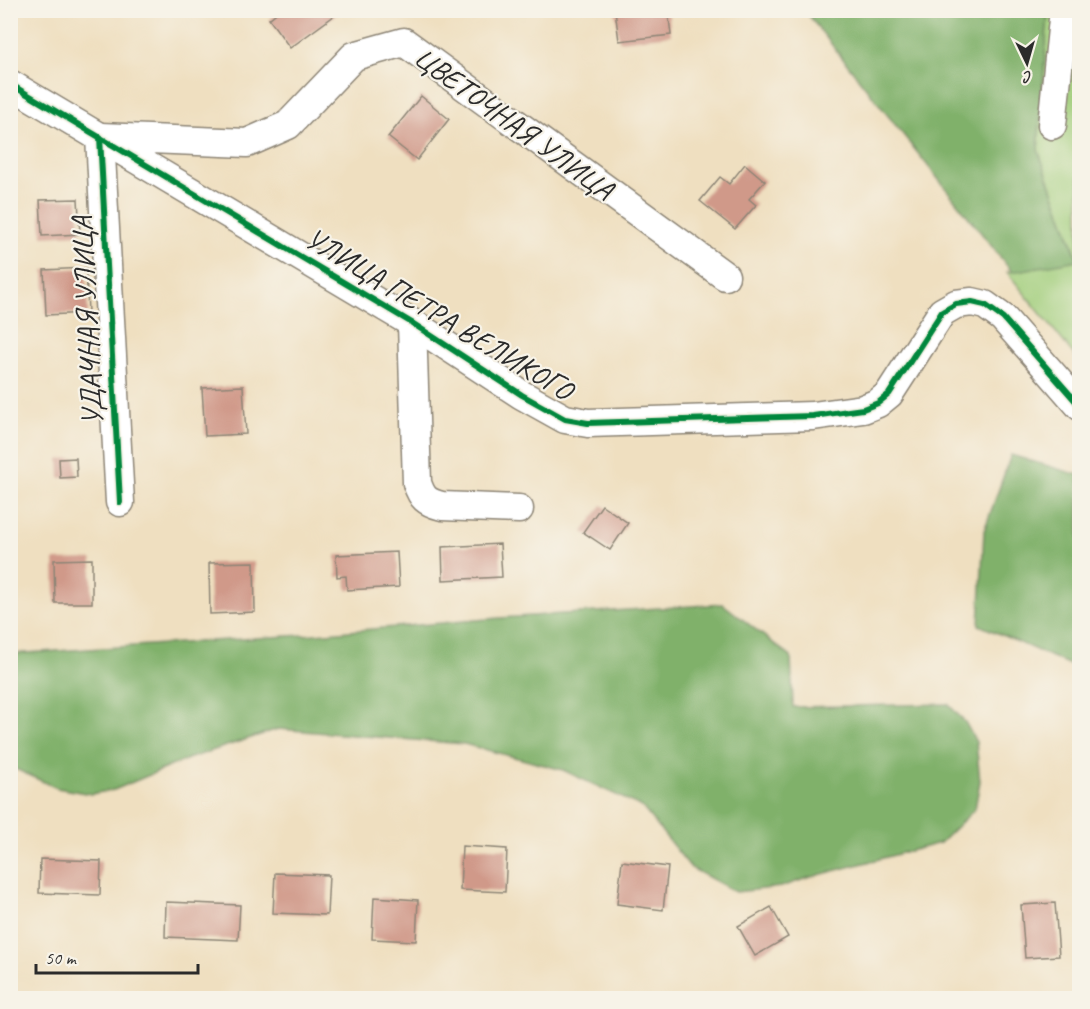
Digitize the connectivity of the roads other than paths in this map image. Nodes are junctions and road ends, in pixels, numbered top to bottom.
1 (1064, 10) edge
2 (10, 84) edge
3 (1052, 125) dead end
4 (100, 137) junction
5 (725, 276) dead end
6 (412, 323) junction
7 (1080, 406) edge
8 (120, 502) dead end
9 (519, 509) dead end

1 - 3 street
2 - 4 street, УЛИЦА ПЕТРА ВЕЛИКОГО
4 - 5 street, ЦВЕТОЧНАЯ УЛИЦА
4 - 6 street, УЛИЦА ПЕТРА ВЕЛИКОГО
4 - 8 street, УДАЧНАЯ УЛИЦА
6 - 7 street, УЛИЦА ПЕТРА ВЕЛИКОГО
6 - 9 street

